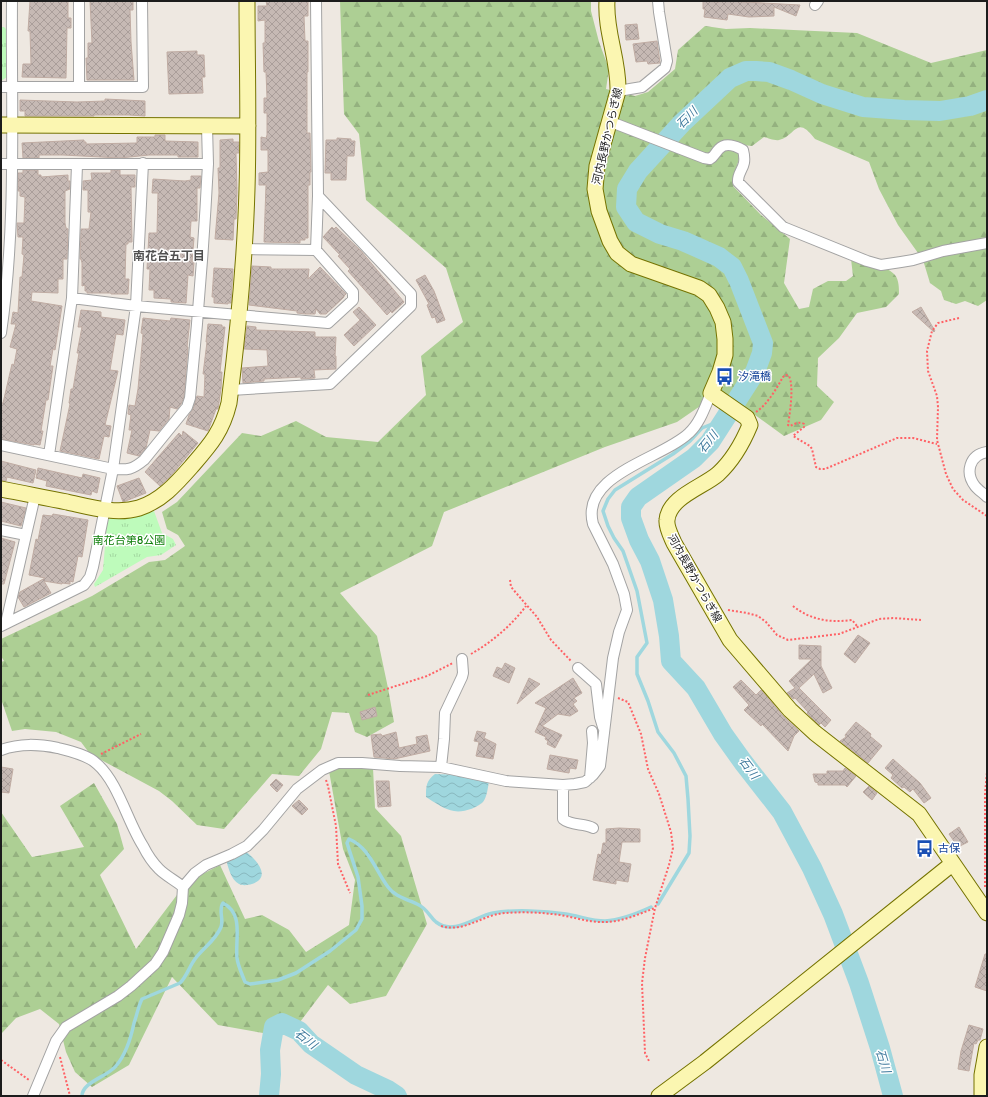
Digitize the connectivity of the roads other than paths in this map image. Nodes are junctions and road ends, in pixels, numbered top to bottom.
1 (12, 1) edge
2 (79, 1) edge
3 (142, 1) edge
4 (247, 1) edge
5 (316, 1) edge
6 (607, 1) edge
7 (658, 1) edge
8 (6, 21) edge
9 (1, 86) edge
10 (12, 86) junction
11 (80, 86) junction
12 (618, 91) junction
13 (614, 123) junction
14 (7, 125) edge
15 (208, 126) junction
16 (248, 126) junction
17 (143, 163) junction
18 (1, 164) edge
19 (13, 164) junction
20 (208, 164) junction
21 (77, 165) junction
22 (318, 196) junction
23 (987, 243) edge
24 (244, 249) junction
25 (316, 250) junction
26 (72, 298) junction
27 (136, 306) junction
28 (199, 312) junction
29 (239, 315) junction
30 (1, 333) edge
31 (231, 390) junction
32 (713, 394) junction
33 (1, 445) edge
34 (987, 452) edge
35 (48, 455) junction
36 (113, 469) junction
37 (1, 489) edge
38 (36, 496) junction
39 (987, 497) edge
40 (104, 510) junction
41 (1, 530) edge
42 (26, 535) junction
43 (4, 625) edge
44 (462, 659) dead end
45 (578, 668) road end
46 (592, 731) dead end
47 (605, 731) junction
48 (1, 750) edge
49 (441, 767) junction
50 (590, 778) junction
51 (563, 785) junction
52 (593, 828) dead end
53 (952, 864) junction
54 (183, 887) junction
55 (987, 913) edge
56 (987, 1047) edge
57 (34, 1096) edge
58 (659, 1096) edge
59 (982, 1096) edge

1 - 8 street
2 - 11 street
3 - 11 street
4 - 16 street
5 - 22 street
6 - 12 street, 河内長野かつらぎ線
7 - 12 street
8 - 10 street
9 - 10 street
10 - 11 street
10 - 14 street
12 - 13 street, 河内長野かつらぎ線
13 - 23 street
13 - 32 street, 河内長野かつらぎ線
14 - 15 street
14 - 19 street
15 - 16 street
15 - 20 street
16 - 24 street
17 - 20 street
17 - 21 street
17 - 27 street
18 - 19 street
19 - 21 street
19 - 30 street
20 - 28 street
21 - 26 street
22 - 25 street
22 - 31 street
24 - 25 street
24 - 29 street
25 - 29 street
26 - 27 street
26 - 35 street
27 - 28 street
27 - 36 street
28 - 29 street
28 - 36 street
29 - 31 street
31 - 40 street
32 - 47 street
32 - 53 street, 河内長野かつらぎ線
33 - 35 street
34 - 39 street
35 - 36 street
36 - 40 street
37 - 38 street
38 - 40 street
38 - 42 street
40 - 43 street
41 - 42 street
42 - 43 street
44 - 49 street
45 - 47 street
46 - 50 street
47 - 50 street
48 - 54 street
49 - 51 street
49 - 54 street
50 - 51 street
51 - 52 street
53 - 55 street, 河内長野かつらぎ線
53 - 58 street
54 - 57 street
56 - 59 street

